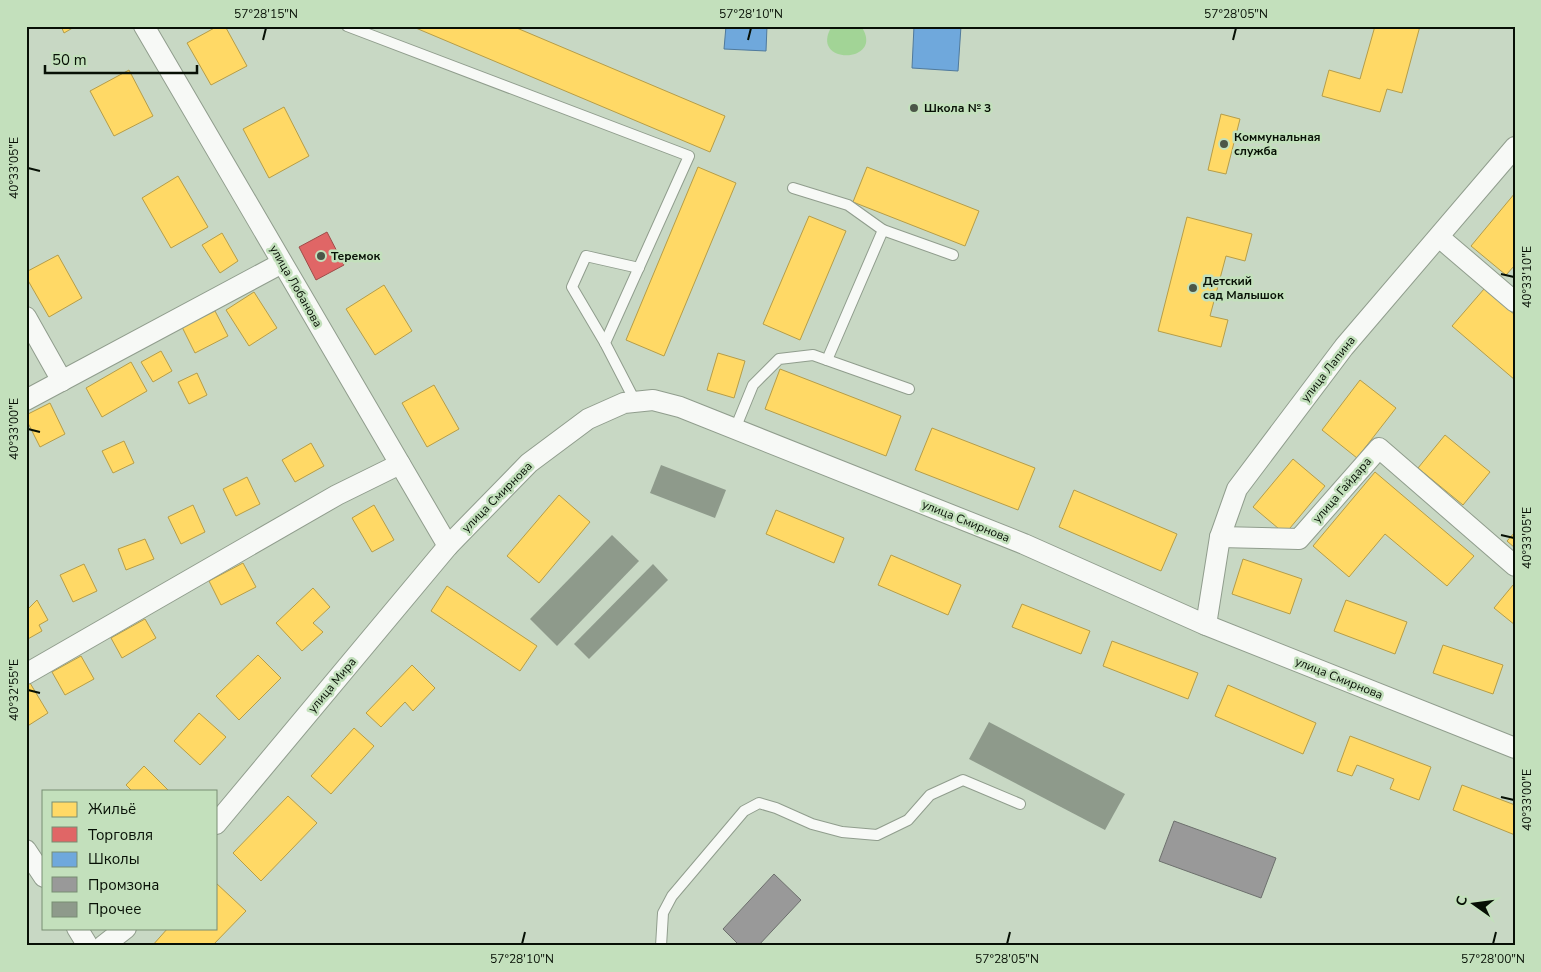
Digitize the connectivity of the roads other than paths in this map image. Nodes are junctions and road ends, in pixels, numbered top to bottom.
1 (144, 26) edge
2 (347, 26) edge
3 (1515, 147) edge
4 (793, 188) dead end
5 (883, 230) junction
6 (1439, 237) junction
7 (953, 255) dead end
8 (282, 263) junction
9 (639, 268) junction
10 (1515, 302) edge
11 (26, 317) edge
12 (605, 343) junction
13 (827, 360) junction
14 (62, 381) junction
15 (909, 389) dead end
16 (26, 400) edge
17 (635, 401) junction
18 (735, 428) junction
19 (400, 464) junction
20 (1220, 537) junction
21 (448, 546) junction
22 (1515, 566) edge
23 (1206, 625) junction
24 (26, 674) edge
25 (1515, 748) edge
26 (1020, 804) dead end
27 (218, 822) edge
28 (26, 850) edge
29 (42, 874) edge
30 (78, 930) edge
31 (124, 930) edge
32 (88, 946) edge
33 (104, 946) edge
34 (661, 946) edge

1 - 8 street, улица Лобанова
2 - 9 lane
3 - 6 street, улица Лапина
4 - 5 lane
5 - 7 lane
5 - 13 lane
6 - 10 street
6 - 20 street, улица Лапина
8 - 14 street
8 - 19 street, улица Лобанова
9 - 12 lane
9 - 12 lane
11 - 14 street
12 - 17 lane
13 - 15 lane
13 - 18 lane
14 - 16 street
17 - 18 street, улица Смирнова
17 - 21 street, улица Смирнова
18 - 23 street, улица Смирнова
19 - 21 street, улица Лобанова
19 - 24 street
20 - 22 street, улица Гайдара
20 - 23 street, улица Лапина
21 - 27 street, улица Мира
23 - 25 street, улица Смирнова
26 - 34 lane
28 - 29 street
30 - 32 street
31 - 33 street

